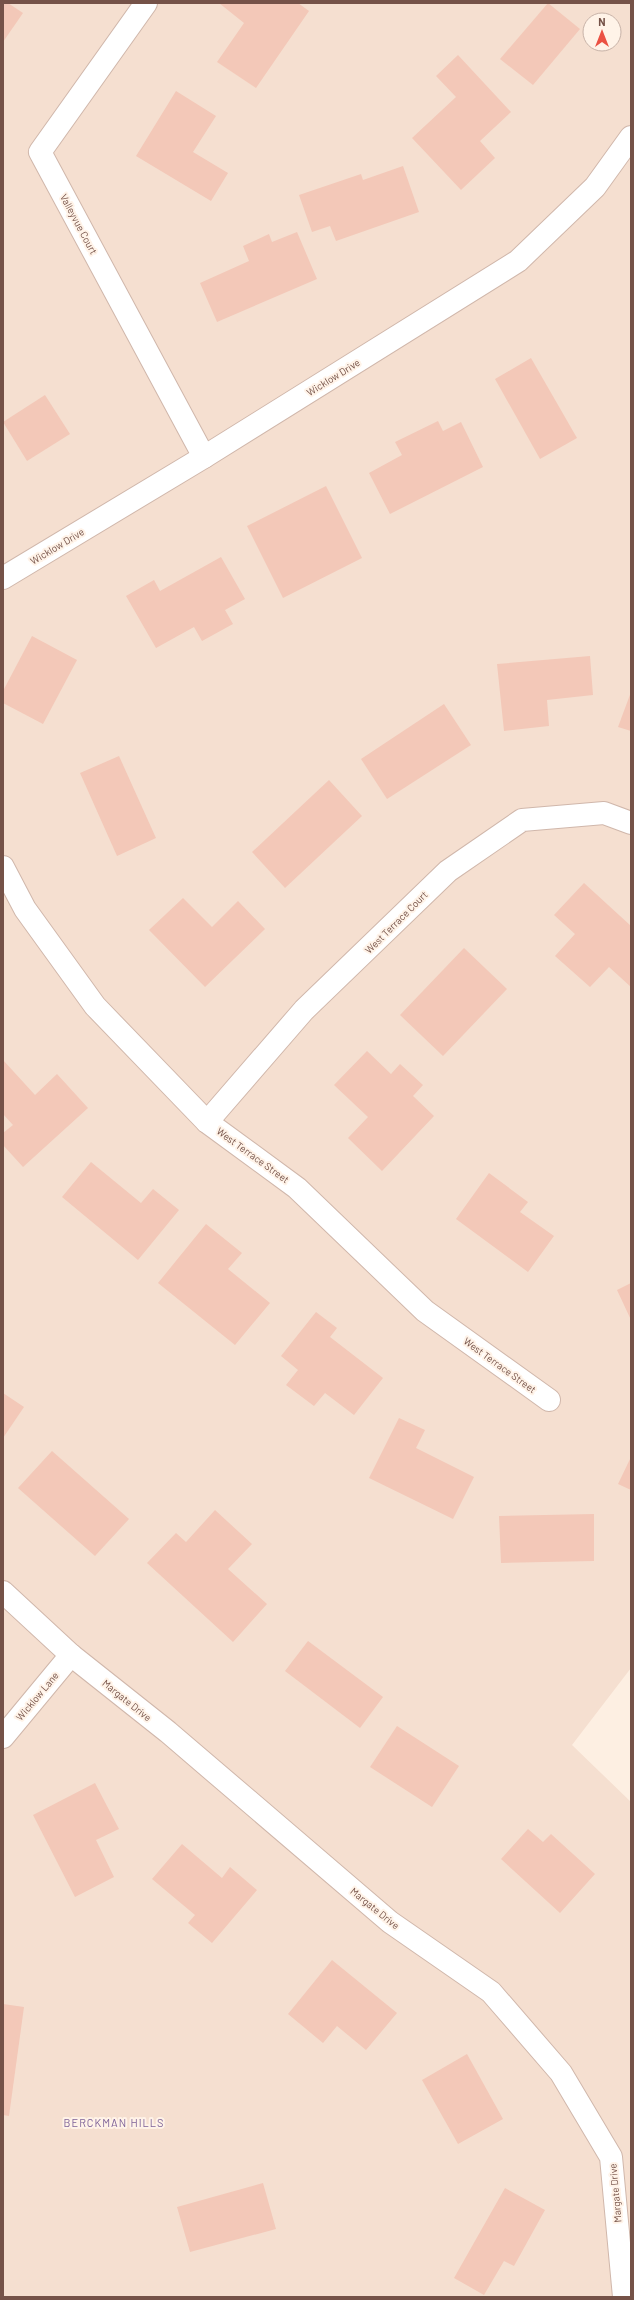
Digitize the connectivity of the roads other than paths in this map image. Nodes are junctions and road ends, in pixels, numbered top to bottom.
1 (146, 3) edge
2 (631, 137) edge
3 (204, 457) junction
4 (3, 578) edge
5 (631, 823) edge
6 (3, 867) edge
7 (207, 1122) junction
8 (549, 1400) dead end
9 (3, 1592) edge
10 (72, 1655) junction
11 (3, 1737) edge
12 (624, 2297) edge

1 - 3 street, Valleyvue Court
2 - 3 street, Wicklow Drive
3 - 4 street, Wicklow Drive
5 - 7 street, West Terrace Court
6 - 7 street, West Terrace Street
7 - 8 street, West Terrace Street
9 - 10 street, Margate Drive
10 - 11 street, Wicklow Lane
10 - 12 street, Margate Drive

